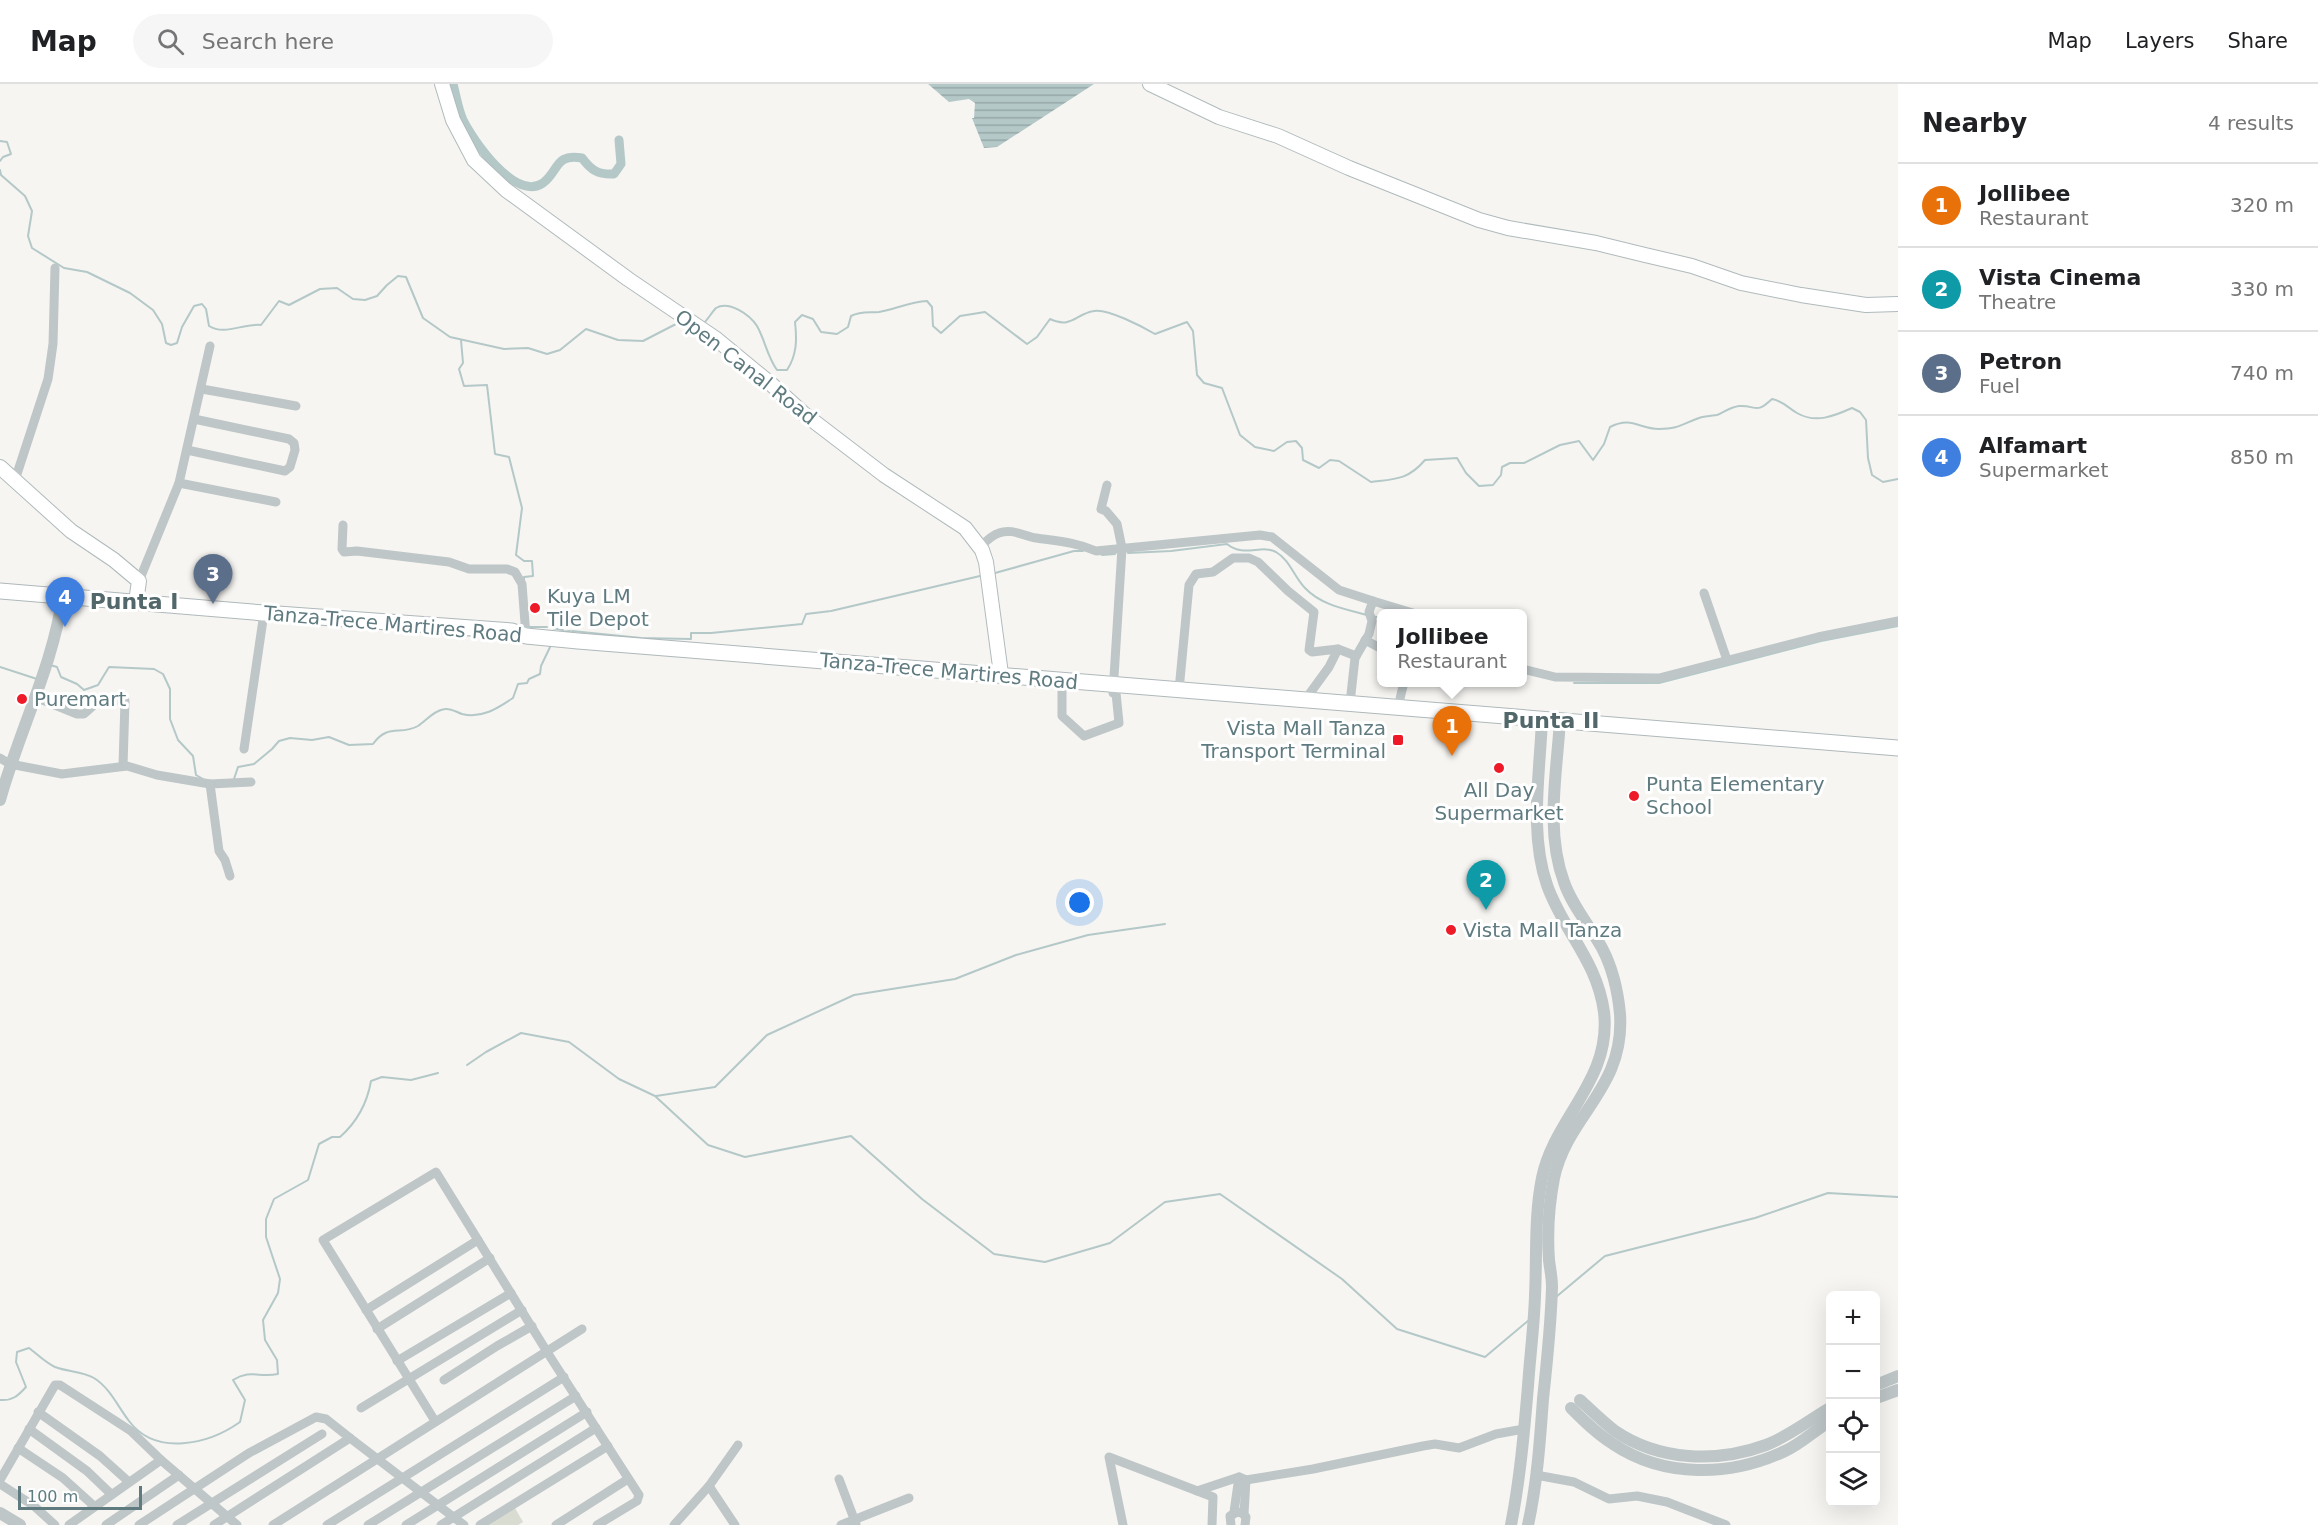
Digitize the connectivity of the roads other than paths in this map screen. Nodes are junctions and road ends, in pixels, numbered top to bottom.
1 (442, 84) edge
2 (1150, 84) edge
3 (55, 268) dead end
4 (1898, 303) edge
5 (210, 346) dead end
6 (202, 388) junction
7 (296, 406) dead end
8 (194, 419) junction
9 (187, 450) junction
10 (0, 467) edge
11 (15, 480) junction
12 (179, 483) junction
13 (1107, 485) dead end
14 (276, 502) dead end
15 (343, 525) dead end
16 (980, 547) junction
17 (1122, 548) junction
18 (139, 582) junction
19 (0, 591) edge
20 (1704, 593) dead end
21 (63, 595) junction
22 (1373, 601) junction
23 (136, 602) junction
24 (1399, 609) edge
25 (264, 613) junction
26 (1898, 621) edge
27 (532, 637) junction
28 (1365, 640) junction
29 (1377, 646) edge
30 (1338, 649) junction
31 (1356, 656) junction
32 (1727, 660) junction
33 (1527, 670) edge
34 (1001, 674) junction
35 (1062, 680) junction
36 (1113, 684) junction
37 (1403, 687) edge
38 (1179, 690) junction
39 (35, 697) junction
40 (1305, 700) junction
41 (1350, 703) junction
42 (1398, 707) junction
43 (1542, 719) junction
44 (1560, 720) junction
45 (1898, 748) edge
46 (244, 749) dead end
47 (5, 761) edge
48 (123, 766) junction
49 (251, 782) dead end
50 (210, 784) junction
51 (0, 800) edge
52 (230, 876) dead end
53 (1584, 1105) junction
54 (478, 1240) junction
55 (490, 1258) junction
56 (511, 1293) junction
57 (366, 1310) junction
58 (522, 1310) junction
59 (532, 1326) junction
60 (377, 1329) junction
61 (582, 1329) dead end
62 (547, 1350) junction
63 (397, 1361) junction
64 (1898, 1376) edge
65 (564, 1377) junction
66 (408, 1378) junction
67 (444, 1380) dead end
68 (1880, 1383) edge
69 (1898, 1390) edge
70 (576, 1396) junction
71 (1880, 1396) edge
72 (362, 1408) dead end
73 (1826, 1410) edge
74 (39, 1412) junction
75 (587, 1412) junction
76 (435, 1421) junction
77 (1826, 1424) edge
78 (596, 1428) junction
79 (1524, 1429) junction
80 (28, 1430) junction
81 (322, 1434) dead end
82 (350, 1438) junction
83 (738, 1445) dead end
84 (608, 1446) junction
85 (18, 1448) junction
86 (376, 1458) junction
87 (161, 1460) junction
88 (179, 1475) junction
89 (1536, 1475) junction
90 (402, 1477) junction
91 (1243, 1478) junction
92 (628, 1479) junction
93 (839, 1479) dead end
94 (0, 1482) edge
95 (129, 1482) junction
96 (709, 1486) junction
97 (196, 1489) junction
98 (1197, 1491) junction
99 (421, 1492) junction
100 (111, 1494) junction
101 (909, 1498) dead end
102 (211, 1502) junction
103 (438, 1505) junction
104 (94, 1506) junction
105 (0, 1513) edge
106 (1244, 1514) junction
107 (227, 1517) junction
108 (454, 1517) junction
109 (1232, 1519) edge
110 (1212, 1521) edge
111 (855, 1523) edge
112 (20, 1525) edge
113 (55, 1525) edge
114 (69, 1525) edge
115 (106, 1525) edge
116 (139, 1525) edge
117 (177, 1525) edge
118 (214, 1525) edge
119 (237, 1525) edge
120 (273, 1525) edge
121 (327, 1525) edge
122 (368, 1525) edge
123 (406, 1525) edge
124 (441, 1525) edge
125 (464, 1525) edge
126 (480, 1525) edge
127 (556, 1525) edge
128 (597, 1525) edge
129 (675, 1525) edge
130 (735, 1525) edge
131 (841, 1525) edge
132 (1123, 1525) edge
133 (1245, 1525) edge
134 (1511, 1525) edge
135 (1528, 1525) edge
136 (1726, 1525) edge

1 - 16 main road, Open Canal Road
2 - 4 main road
3 - 11 street
5 - 6 street
6 - 7 street
6 - 8 street
8 - 9 street
8 - 9 street
9 - 12 street
10 - 11 main road
11 - 18 main road
12 - 14 street
12 - 18 street
13 - 17 street
15 - 27 street
16 - 17 street
16 - 34 main road, Open Canal Road
17 - 22 street
17 - 36 street
18 - 23 main road
19 - 21 main road, Tanza-Trece Martires Road
20 - 32 street
21 - 23 main road, Tanza-Trece Martires Road
21 - 39 street
22 - 24 street
22 - 28 street
23 - 25 main road, Tanza-Trece Martires Road
25 - 27 main road, Tanza-Trece Martires Road
25 - 46 street
26 - 32 street
27 - 34 main road, Tanza-Trece Martires Road
28 - 29 street
28 - 31 street
30 - 31 street
30 - 38 street
30 - 40 street
31 - 41 street
32 - 33 street
34 - 35 main road, Tanza-Trece Martires Road
35 - 36 main road, Tanza-Trece Martires Road
35 - 36 street
36 - 38 main road, Tanza-Trece Martires Road
37 - 42 street
38 - 40 main road, Tanza-Trece Martires Road
39 - 47 street
39 - 48 street
40 - 41 main road, Tanza-Trece Martires Road
41 - 42 main road, Tanza-Trece Martires Road
42 - 43 main road, Tanza-Trece Martires Road
43 - 44 main road, Tanza-Trece Martires Road
43 - 53 street
44 - 45 main road, Tanza-Trece Martires Road
44 - 53 street
47 - 48 street
47 - 51 street
48 - 50 street
49 - 50 street
50 - 52 street
53 - 79 street
53 - 89 street
54 - 55 street
54 - 57 street
54 - 57 street
55 - 56 street
55 - 60 street
56 - 58 street
56 - 63 street
57 - 60 street
58 - 59 street
58 - 66 street
59 - 62 street
59 - 67 street
60 - 63 street
61 - 62 street
62 - 65 street
62 - 76 street
63 - 66 street
64 - 68 street
65 - 70 street
65 - 90 street
66 - 72 street
66 - 76 street
69 - 71 street
70 - 75 street
70 - 99 street
73 - 77 street
74 - 80 street
74 - 87 street
74 - 95 street
75 - 78 street
75 - 103 street
76 - 86 street
78 - 84 street
78 - 108 street
79 - 91 street
79 - 134 street
80 - 85 street
80 - 100 street
81 - 102 street
82 - 86 street
82 - 97 street
82 - 107 street
83 - 96 street
84 - 92 street
84 - 126 street
85 - 94 street
85 - 104 street
86 - 90 street
86 - 120 street
87 - 88 street
87 - 95 street
88 - 97 street
88 - 115 street
89 - 135 street
89 - 136 street
90 - 99 street
90 - 121 street
91 - 98 street
91 - 106 street
91 - 109 street
92 - 127 street
92 - 128 street
93 - 111 street
94 - 113 street
95 - 100 street
96 - 129 street
96 - 130 street
97 - 102 street
97 - 116 street
98 - 110 street
98 - 132 street
99 - 103 street
99 - 122 street
100 - 104 street
101 - 111 street
102 - 107 street
102 - 117 street
103 - 108 street
103 - 123 street
104 - 114 street
105 - 112 street
106 - 109 street
106 - 133 street
107 - 118 street
107 - 119 street
108 - 124 street
108 - 125 street
109 - 110 street
111 - 131 street

